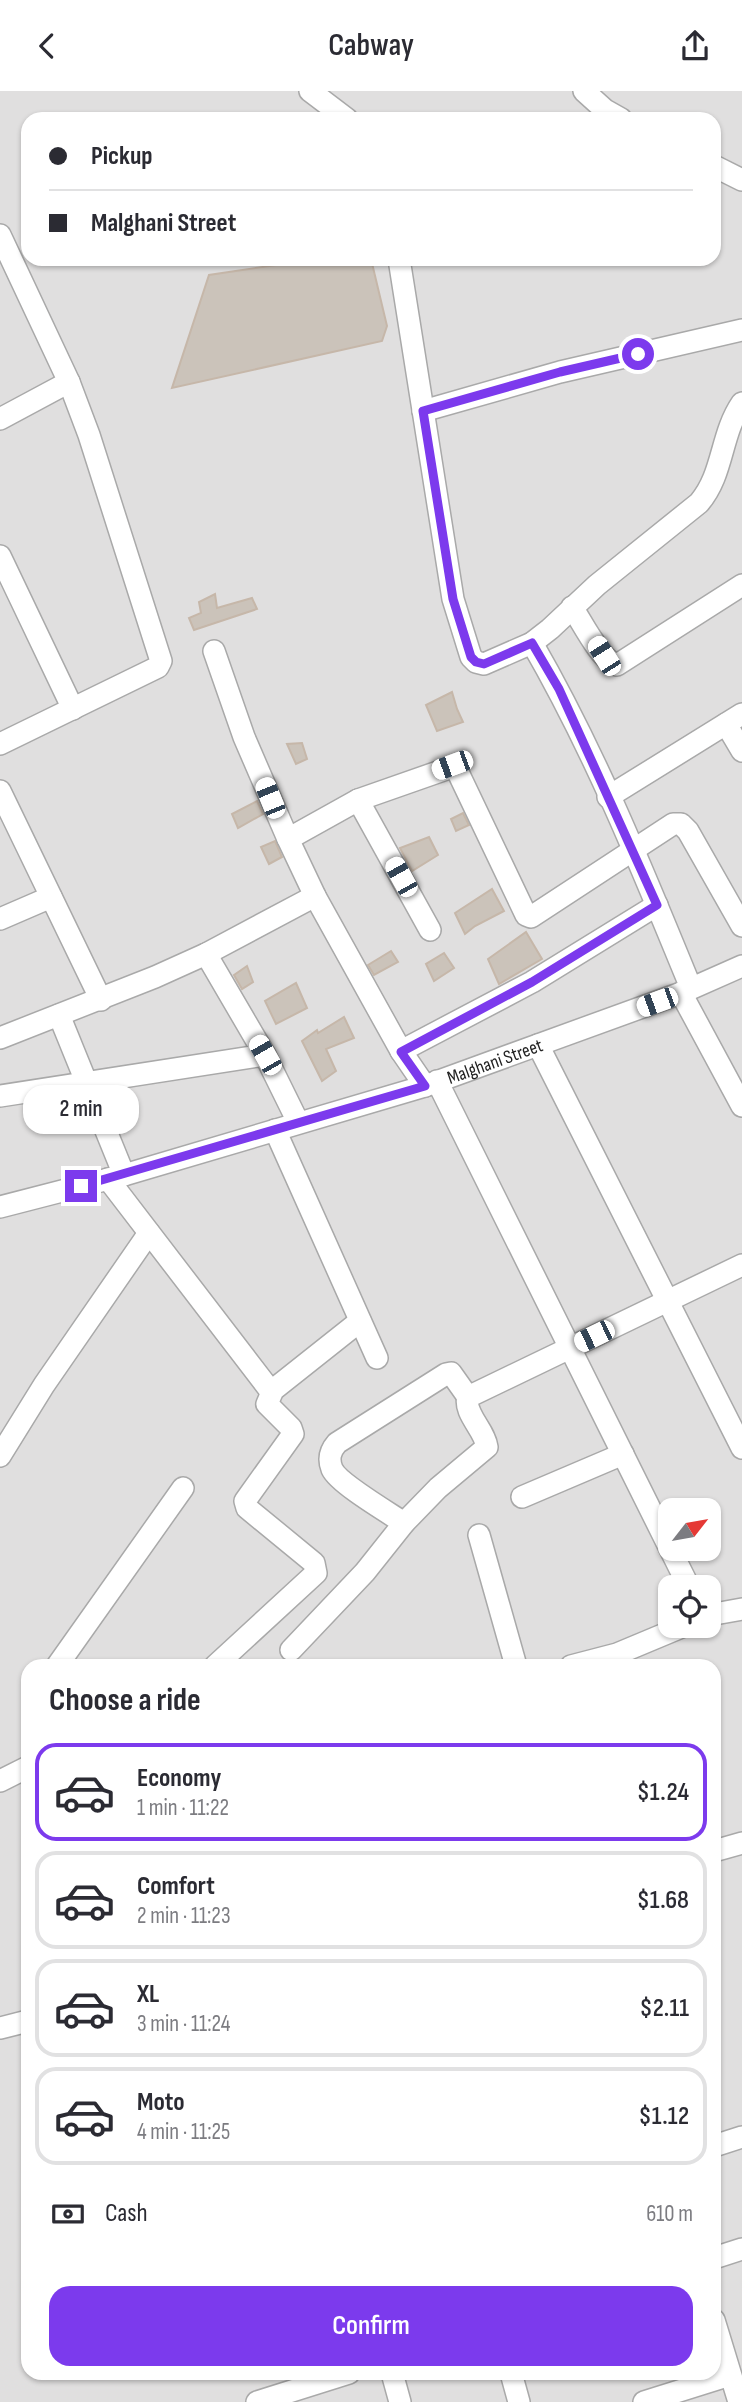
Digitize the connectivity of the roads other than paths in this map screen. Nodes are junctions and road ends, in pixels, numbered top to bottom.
1 (310, 91) edge
2 (584, 91) edge
3 (338, 112) edge
4 (609, 112) edge
5 (721, 170) edge
6 (742, 180) edge
7 (0, 235) edge
8 (400, 266) edge
9 (742, 330) edge
10 (69, 382) junction
11 (742, 403) edge
12 (423, 411) junction
13 (0, 419) edge
14 (0, 556) edge
15 (742, 585) edge
16 (572, 607) junction
17 (532, 643) junction
18 (214, 651) dead end
19 (73, 709) junction
20 (734, 719) edge
21 (0, 744) edge
22 (742, 751) edge
23 (0, 791) edge
24 (608, 797) junction
25 (358, 800) junction
26 (288, 839) junction
27 (632, 850) junction
28 (315, 896) junction
29 (51, 897) junction
30 (657, 905) junction
31 (0, 919) edge
32 (742, 926) edge
33 (430, 930) dead end
34 (206, 954) junction
35 (742, 966) edge
36 (686, 990) junction
37 (101, 1000) junction
38 (59, 1016) junction
39 (0, 1038) edge
40 (538, 1045) junction
41 (401, 1052) junction
42 (265, 1055) junction
43 (87, 1082) junction
44 (431, 1084) junction
45 (0, 1095) edge
46 (742, 1106) edge
47 (299, 1122) junction
48 (275, 1130) junction
49 (116, 1177) junction
50 (0, 1207) edge
51 (149, 1233) junction
52 (742, 1265) edge
53 (667, 1300) junction
54 (360, 1321) junction
55 (570, 1348) junction
56 (377, 1357) dead end
57 (273, 1390) junction
58 (468, 1397) junction
59 (742, 1448) edge
60 (623, 1454) junction
61 (0, 1456) edge
62 (183, 1488) dead end
63 (522, 1497) dead end
64 (404, 1523) junction
65 (479, 1535) dead end
66 (683, 1575) edge
67 (742, 1609) edge
68 (721, 1613) edge
69 (658, 1637) edge
70 (291, 1650) dead end
71 (62, 1659) edge
72 (223, 1659) edge
73 (514, 1659) edge
74 (598, 1659) edge
75 (21, 1766) edge
76 (0, 1781) edge
77 (742, 1843) edge
78 (721, 1849) edge
79 (21, 2023) edge
80 (0, 2028) edge
81 (742, 2137) edge
82 (721, 2144) edge
83 (742, 2249) edge
84 (721, 2256) edge
85 (721, 2344) edge
86 (730, 2375) junction
87 (721, 2378) edge
88 (327, 2380) edge
89 (394, 2380) edge
90 (513, 2380) edge
91 (714, 2380) edge
92 (257, 2402) edge
93 (400, 2402) edge
94 (519, 2402) edge
95 (643, 2402) edge
96 (738, 2402) edge

1 - 3 street
2 - 4 street
5 - 6 street
7 - 10 street
8 - 12 street
9 - 12 street
10 - 13 street
10 - 19 street
11 - 16 street
12 - 17 street
14 - 19 street
15 - 16 street
16 - 17 street
17 - 24 street
18 - 26 street
19 - 21 street
20 - 22 street
20 - 24 street
23 - 29 street
24 - 27 street
25 - 26 street
25 - 27 street
25 - 33 street
26 - 28 street
27 - 30 street
27 - 32 street
28 - 34 street
28 - 41 street
29 - 31 street
29 - 37 street
30 - 36 street
30 - 41 street
34 - 37 street
34 - 42 street
35 - 36 street, Malghani Street
36 - 40 street, Malghani Street
36 - 46 street
37 - 38 street
38 - 39 street
38 - 43 street
40 - 44 street, Malghani Street
40 - 53 street
41 - 44 street
42 - 43 street
42 - 47 street
43 - 45 street
43 - 49 street
44 - 47 street, Malghani Street
44 - 55 street
47 - 48 street, Malghani Street
48 - 49 street, Malghani Street
48 - 54 street
49 - 50 street, Malghani Street
49 - 51 street
51 - 57 street
51 - 61 street
52 - 53 street
53 - 55 street
53 - 59 street
54 - 56 street
54 - 57 street
55 - 58 street
55 - 60 street
57 - 72 street
58 - 64 street
58 - 64 street
60 - 63 street
60 - 66 street
62 - 71 street
64 - 70 street
65 - 73 street
67 - 68 street
69 - 74 street
75 - 76 street
77 - 78 street
79 - 80 street
81 - 82 street
83 - 84 street
85 - 86 street
86 - 87 street
86 - 96 street
88 - 92 street
89 - 93 street
90 - 94 street
91 - 95 street

